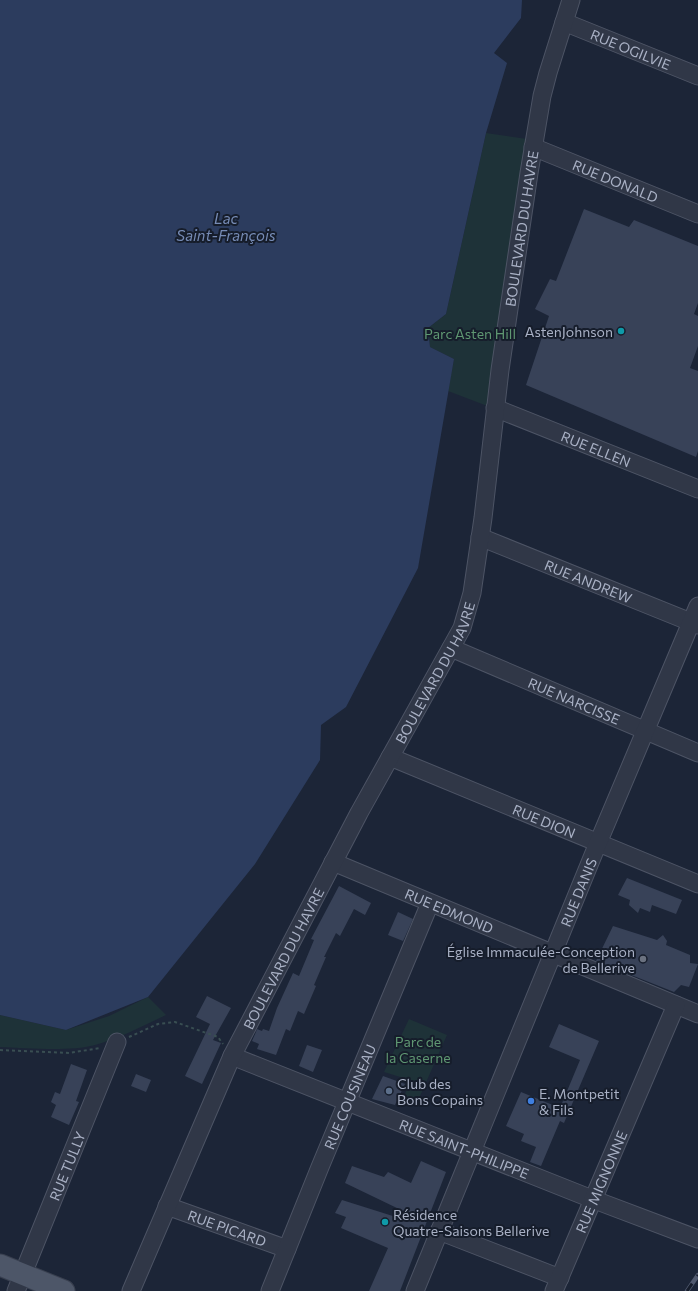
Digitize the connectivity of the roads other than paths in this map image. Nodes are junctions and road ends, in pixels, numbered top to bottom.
1 (571, 0) edge
2 (564, 22) junction
3 (698, 76) edge
4 (533, 147) junction
5 (698, 214) edge
6 (496, 408) junction
7 (698, 489) edge
8 (480, 537) junction
9 (698, 606) edge
10 (695, 624) edge
11 (450, 648) junction
12 (646, 730) junction
13 (698, 752) edge
14 (390, 757) junction
15 (598, 842) junction
16 (333, 862) junction
17 (698, 884) edge
18 (430, 903) junction
19 (553, 954) junction
20 (676, 1005) junction
21 (698, 1014) edge
22 (117, 1042) dead end
23 (232, 1056) junction
24 (347, 1102) junction
25 (472, 1151) junction
26 (592, 1199) junction
27 (167, 1206) junction
28 (440, 1230) junction
29 (698, 1239) edge
30 (287, 1249) junction
31 (0, 1265) edge
32 (20, 1283) edge
33 (557, 1285) edge
34 (56, 1289) edge
35 (131, 1291) edge
36 (270, 1291) edge
37 (415, 1291) edge

1 - 2 street, BOULEVARD DU HAVRE
2 - 3 street, RUE OGILVIE
2 - 4 street, BOULEVARD DU HAVRE
4 - 5 street, RUE DONALD
4 - 6 street, BOULEVARD DU HAVRE
6 - 7 street, RUE ELLEN
6 - 8 street, BOULEVARD DU HAVRE
8 - 10 street, RUE ANDREW
8 - 11 street, BOULEVARD DU HAVRE
9 - 10 street, RUE DANIS
10 - 12 street, RUE DANIS
11 - 12 street, RUE NARCISSE
11 - 14 street, BOULEVARD DU HAVRE
12 - 13 street, RUE NARCISSE
12 - 15 street, RUE DANIS
14 - 15 street, RUE DION
14 - 16 street, BOULEVARD DU HAVRE
15 - 17 street, RUE DION
15 - 19 street, RUE DANIS
16 - 18 street, RUE EDMOND
16 - 23 street, BOULEVARD DU HAVRE
18 - 19 street, RUE EDMOND
18 - 24 street, RUE COUSINEAU
19 - 20 street, RUE EDMOND
19 - 25 street, RUE DANIS
20 - 21 street, RUE EDMOND
20 - 26 street, RUE MIGNONNE
22 - 32 street, RUE TULLY
23 - 24 street, RUE SAINT-PHILIPPE
23 - 27 street, BOULEVARD DU HAVRE
24 - 25 street, RUE SAINT-PHILIPPE
24 - 30 street, RUE COUSINEAU
25 - 26 street, RUE SAINT-PHILIPPE
25 - 28 street, RUE DANIS
26 - 29 street, RUE SAINT-PHILIPPE
26 - 33 street, RUE MIGNONNE
27 - 30 street, RUE PICARD
27 - 35 street, BOULEVARD DU HAVRE
28 - 33 street
28 - 37 street, RUE DANIS
30 - 36 street, RUE COUSINEAU
31 - 32 main road
32 - 34 main road

